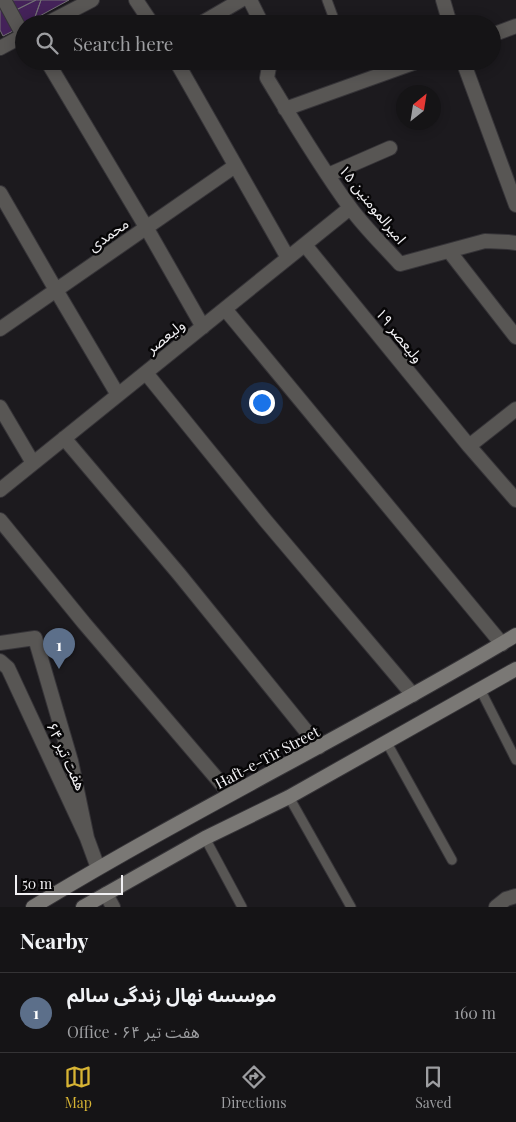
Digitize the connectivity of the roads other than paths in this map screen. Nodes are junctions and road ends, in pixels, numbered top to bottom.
1 (4, 0) edge
2 (92, 0) edge
3 (136, 0) edge
4 (241, 0) edge
5 (250, 0) edge
6 (327, 0) edge
7 (443, 0) edge
8 (63, 15) edge
9 (146, 15) edge
10 (215, 15) edge
11 (258, 15) edge
12 (333, 15) edge
13 (447, 15) edge
14 (15, 20) edge
15 (516, 26) edge
16 (501, 32) edge
17 (15, 40) edge
18 (0, 48) edge
19 (52, 70) edge
20 (181, 70) edge
21 (268, 70) edge
22 (393, 70) edge
23 (466, 70) edge
24 (285, 108) junction
25 (390, 148) dead end
26 (235, 166) junction
27 (328, 175) junction
28 (0, 193) edge
29 (516, 205) edge
30 (350, 208) junction
31 (146, 227) junction
32 (516, 244) edge
33 (304, 245) junction
34 (449, 251) junction
35 (288, 258) junction
36 (56, 290) junction
37 (225, 309) junction
38 (202, 327) junction
39 (0, 329) edge
40 (516, 337) edge
41 (146, 373) junction
42 (118, 395) junction
43 (0, 406) edge
44 (516, 409) edge
45 (64, 438) junction
46 (469, 446) junction
47 (33, 463) junction
48 (0, 490) edge
49 (516, 500) edge
50 (0, 520) edge
51 (516, 635) edge
52 (0, 643) edge
53 (502, 644) junction
54 (0, 661) edge
55 (516, 669) edge
56 (480, 689) junction
57 (413, 695) junction
58 (387, 743) junction
59 (320, 747) junction
60 (516, 760) edge
61 (230, 794) junction
62 (289, 797) junction
63 (87, 838) junction
64 (205, 838) junction
65 (452, 860) dead end
66 (98, 868) junction
67 (106, 894) junction
68 (514, 899) edge
69 (33, 907) edge
70 (82, 907) edge
71 (113, 907) edge
72 (242, 907) edge
73 (352, 907) edge
74 (496, 907) edge

1 - 14 street
2 - 8 street
3 - 9 street
4 - 10 street
5 - 11 street
6 - 12 lane
7 - 13 street
15 - 16 street
17 - 18 street
19 - 31 street
20 - 26 street
21 - 24 street, امیرالمومنین ۱۵
22 - 24 street
23 - 29 street
24 - 27 street, امیرالمومنین ۱۵
25 - 27 street
26 - 31 street, محمدی
26 - 35 street
27 - 30 street, امیرالمومنین ۱۵
28 - 36 street
30 - 33 street, ولیعصر
30 - 34 street, امیرالمومنین ۱۵
31 - 36 street, محمدی
31 - 38 street
32 - 34 street, امیرالمومنین ۱۵
33 - 35 street, ولیعصر
33 - 46 street, ولیعصر ۱۹
34 - 40 street
35 - 37 street, ولیعصر
36 - 39 street, محمدی
36 - 42 street
37 - 38 street, ولیعصر
37 - 53 street
38 - 41 street, ولیعصر
41 - 42 street, ولیعصر
41 - 57 street
42 - 45 street, ولیعصر
43 - 47 street
44 - 46 street
45 - 47 street, ولیعصر
45 - 59 street
46 - 49 street, ولیعصر ۱۹
47 - 48 street, ولیعصر
50 - 61 street
51 - 53 main road, Haft-e-Tir Street
52 - 63 street
53 - 57 main road, Haft-e-Tir Street
54 - 63 street, هفت تیر ۶۴
55 - 56 main road
56 - 58 main road
56 - 60 lane
57 - 59 main road, Haft-e-Tir Street
58 - 62 main road
58 - 65 lane
59 - 61 main road, Haft-e-Tir Street
61 - 66 main road, Haft-e-Tir Street
62 - 64 main road
62 - 73 lane
63 - 66 street, هفت تیر ۶۴
64 - 67 main road
64 - 72 lane
66 - 69 main road, Haft-e-Tir Street
67 - 70 main road
67 - 71 street
68 - 74 street

